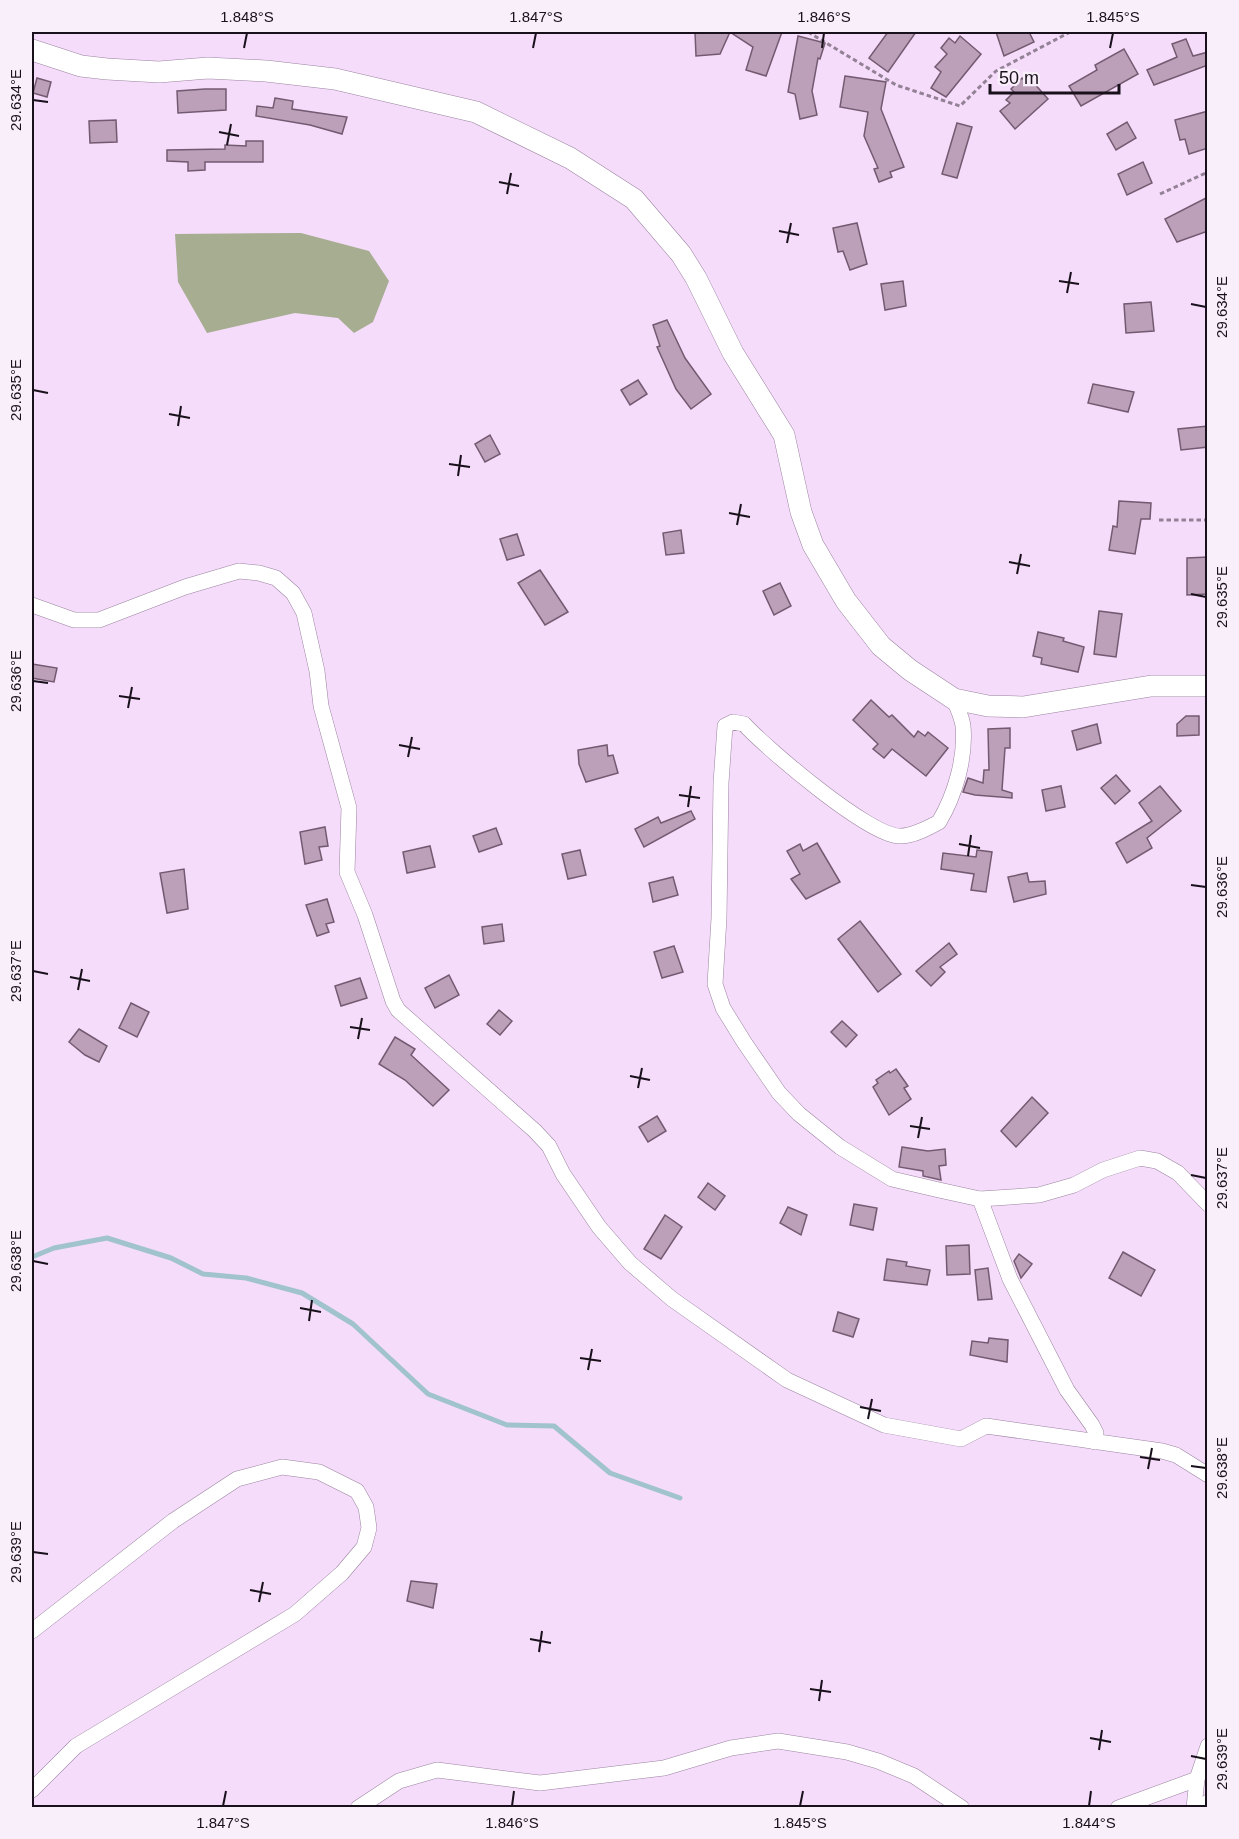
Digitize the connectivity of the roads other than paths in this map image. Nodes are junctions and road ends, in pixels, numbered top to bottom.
1 (32, 50) edge
2 (32, 605) edge
3 (1208, 686) edge
4 (954, 699) junction
5 (980, 1199) junction
6 (1208, 1204) edge
7 (1095, 1442) junction
8 (1208, 1475) edge
9 (32, 1631) edge
10 (1208, 1746) edge
11 (1197, 1779) junction
12 (32, 1790) edge
13 (1208, 1802) edge
14 (358, 1808) edge
15 (962, 1808) edge
16 (1118, 1808) edge
17 (1194, 1808) edge
18 (1206, 1808) edge

1 - 4 main road
2 - 7 street
3 - 4 main road
4 - 5 street
5 - 6 street
5 - 7 street
7 - 8 street
9 - 12 street
10 - 11 street
11 - 16 street
11 - 17 street
13 - 18 street
14 - 15 street

